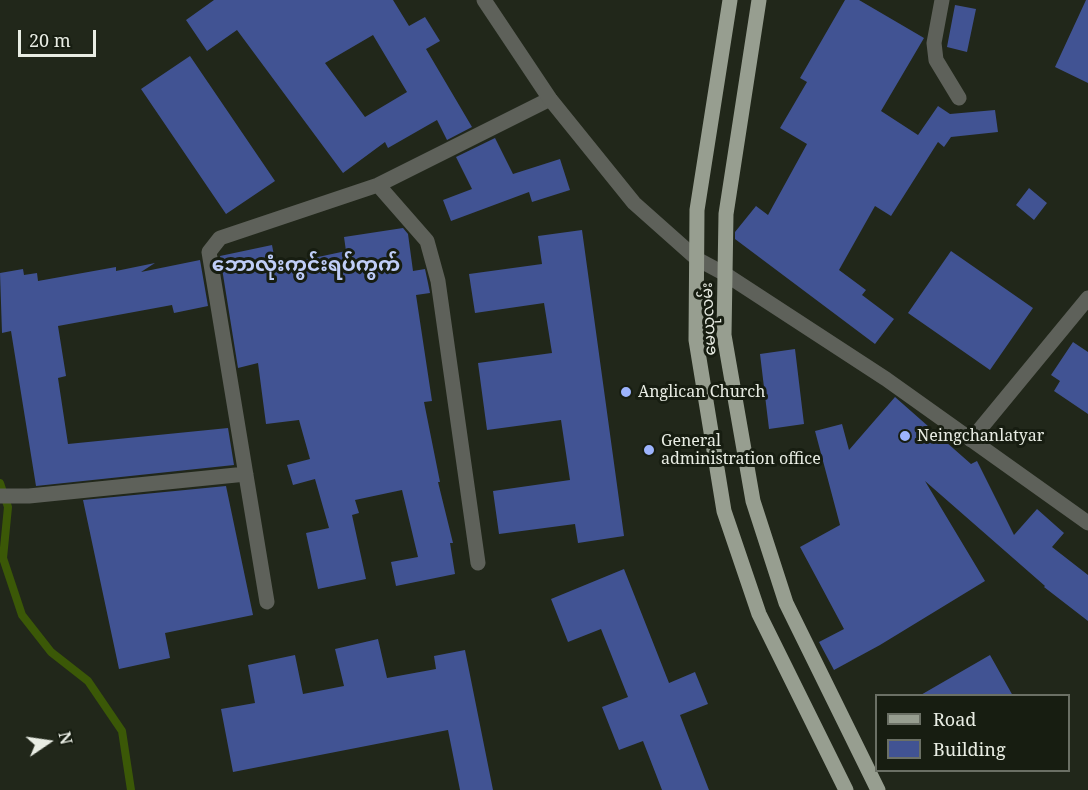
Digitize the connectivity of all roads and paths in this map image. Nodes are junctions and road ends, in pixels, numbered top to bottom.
1 (484, 0) edge
2 (730, 0) edge
3 (759, 0) edge
4 (942, 0) edge
5 (959, 98) dead end
6 (550, 99) junction
7 (378, 185) junction
8 (697, 259) junction
9 (725, 274) junction
10 (1088, 298) edge
11 (971, 440) junction
12 (246, 474) junction
13 (0, 496) edge
14 (1088, 523) edge
15 (478, 563) dead end
16 (267, 602) dead end
17 (846, 790) edge
18 (878, 790) edge

1 - 6 street
2 - 8 main road, မေယုလမ်း
3 - 9 main road, မေယုလမ်း
4 - 5 street
6 - 7 street
6 - 8 street
7 - 12 street
7 - 15 street
8 - 9 street
8 - 17 main road, မေယုလမ်း
9 - 11 street
9 - 18 main road, မေယုလမ်း
10 - 11 street
11 - 14 street
12 - 13 street
12 - 16 street

